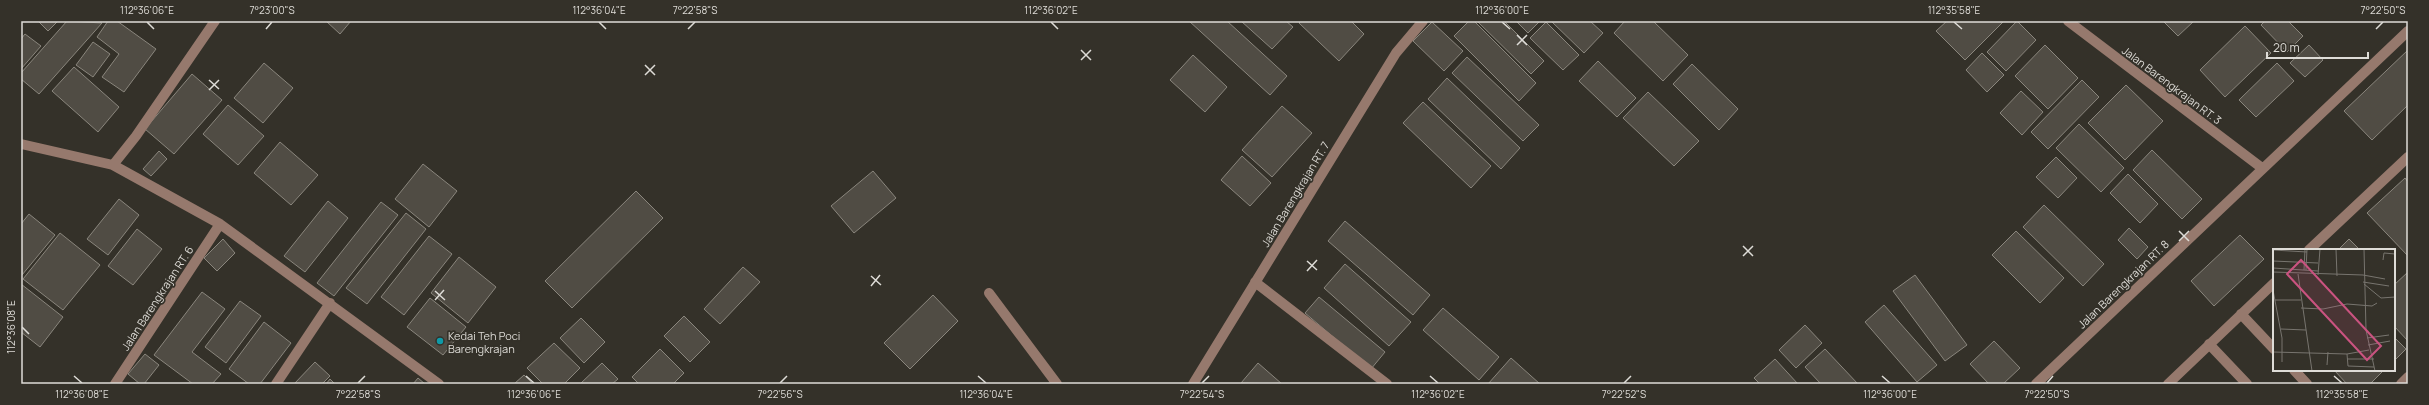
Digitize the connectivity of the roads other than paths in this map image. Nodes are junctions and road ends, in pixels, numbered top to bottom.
1 (215, 21) edge
2 (1423, 21) edge
3 (2068, 21) edge
4 (2408, 30) edge
5 (21, 144) edge
6 (2408, 157) edge
7 (113, 165) junction
8 (2262, 168) junction
9 (220, 224) junction
10 (2310, 249) edge
11 (1255, 282) junction
12 (2273, 284) edge
13 (989, 293) dead end
14 (330, 303) junction
15 (2241, 314) junction
16 (2209, 344) junction
17 (2273, 348) edge
18 (2295, 371) edge
19 (2408, 377) edge
20 (115, 384) edge
21 (276, 384) edge
22 (439, 384) edge
23 (1057, 384) edge
24 (1193, 384) edge
25 (1387, 384) edge
26 (2036, 384) edge
27 (2168, 384) edge
28 (2247, 384) edge
29 (2307, 384) edge
30 (2401, 384) edge

1 - 7 street
2 - 11 street, Jalan Barengkrajan RT. 7
3 - 8 street, Jalan Barengkrajan RT. 3
4 - 8 street, Jalan Barengkrajan RT. 8
5 - 7 street
6 - 10 street
7 - 9 street
8 - 26 street, Jalan Barengkrajan RT. 8
9 - 14 street
9 - 20 street, Jalan Barengkrajan RT. 6
11 - 24 street, Jalan Barengkrajan RT. 7
11 - 25 street
12 - 15 street
13 - 23 street
14 - 21 street
14 - 22 street
15 - 16 street
15 - 17 street
16 - 27 street
16 - 28 street
18 - 29 street
19 - 30 street

